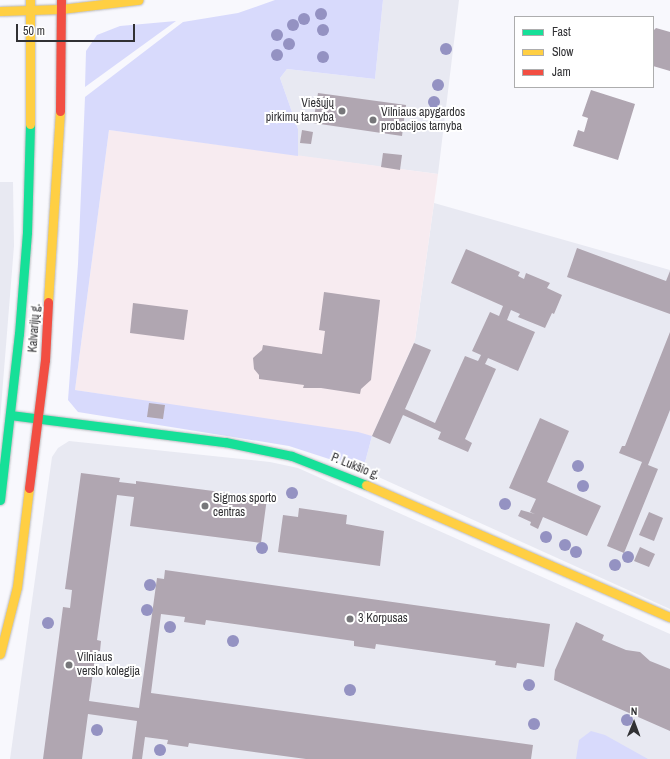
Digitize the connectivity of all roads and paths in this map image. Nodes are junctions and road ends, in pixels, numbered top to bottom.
1 (30, 0) edge
2 (138, 0) edge
3 (61, 4) edge
4 (0, 11) edge
5 (30, 11) junction
6 (10, 415) junction
7 (40, 418) junction
8 (0, 500) edge
9 (670, 617) edge
10 (0, 654) edge

1 - 5 main road, Kalvarijų g.
2 - 3 main road
3 - 5 main road
3 - 7 main road, Kalvarijų g.
4 - 5 main road
5 - 6 main road, Kalvarijų g.
6 - 7 main road, P. Lukšio g.
6 - 8 main road, Kalvarijų g.
7 - 9 main road, P. Lukšio g.
7 - 10 main road, Kalvarijų g.

